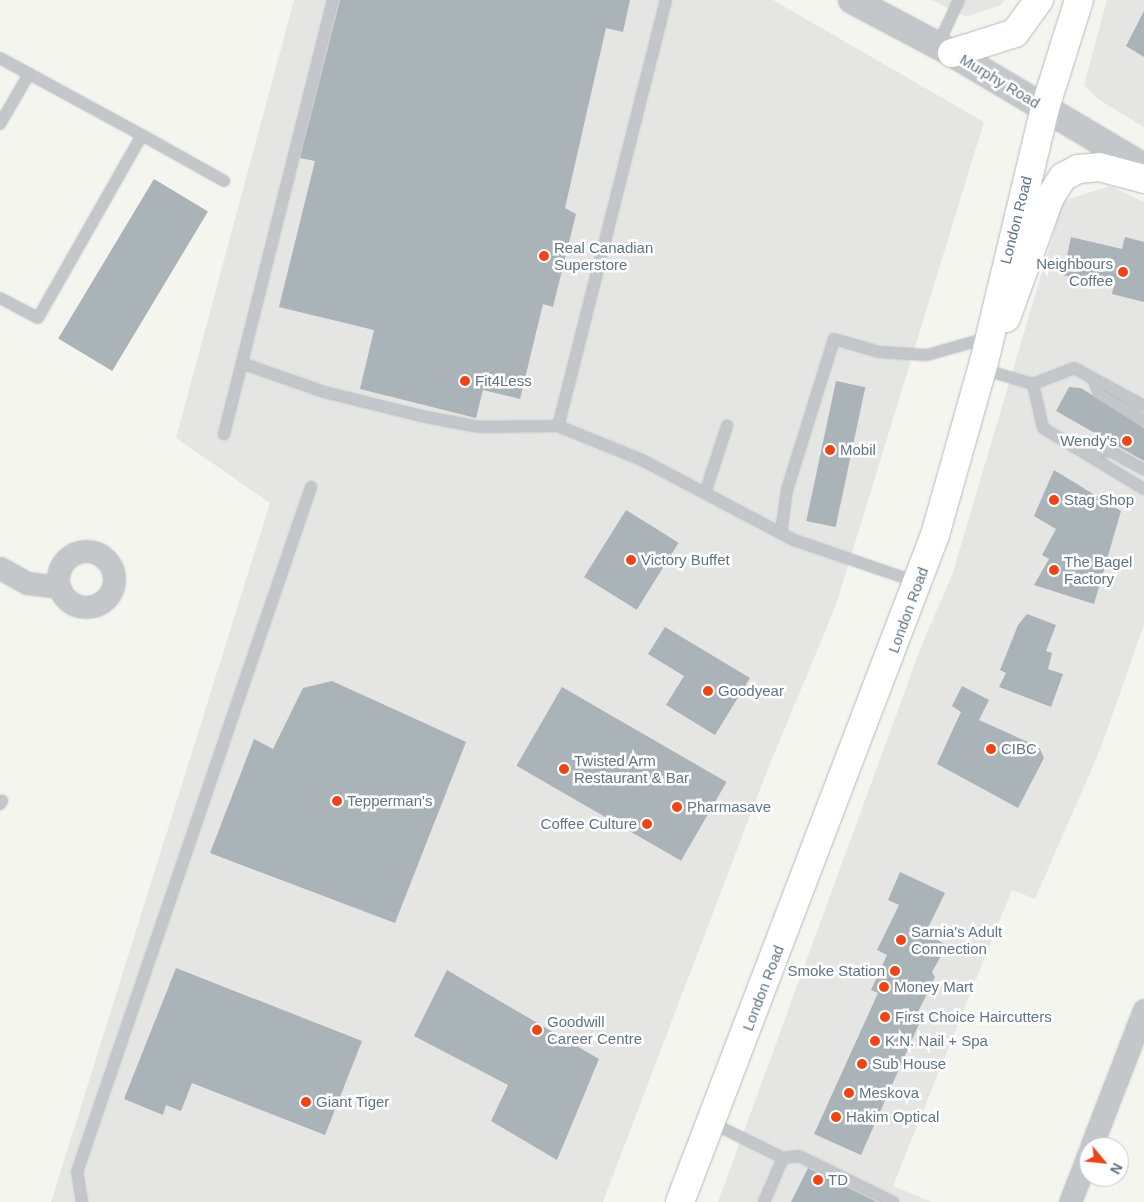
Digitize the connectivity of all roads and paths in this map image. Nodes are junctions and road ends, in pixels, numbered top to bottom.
1 (333, 0) edge
2 (666, 0) edge
3 (852, 0) edge
4 (959, 0) edge
5 (1039, 0) edge
6 (1079, 0) edge
7 (945, 49) junction
8 (0, 58) edge
9 (29, 74) junction
10 (1045, 108) junction
11 (0, 124) edge
12 (142, 135) junction
13 (1144, 168) edge
14 (1144, 179) edge
15 (224, 181) dead end
16 (0, 298) edge
17 (984, 356) junction
18 (244, 364) junction
19 (1093, 379) junction
20 (1033, 384) junction
21 (1144, 406) edge
22 (1144, 421) edge
23 (558, 426) junction
24 (727, 426) dead end
25 (224, 434) dead end
26 (1079, 450) junction
27 (1144, 470) edge
28 (311, 487) dead end
29 (1144, 489) edge
30 (705, 493) junction
31 (781, 533) junction
32 (0, 568) edge
33 (918, 583) junction
34 (59, 587) dead end
35 (1144, 1010) edge
36 (711, 1123) junction
37 (1095, 1137) edge
38 (783, 1158) junction
39 (1079, 1179) edge
40 (82, 1202) edge
41 (680, 1202) edge
42 (764, 1202) edge
43 (893, 1202) edge
44 (1070, 1202) edge

1 - 18 lane
2 - 23 lane
3 - 7 street, Murphy Road
4 - 7 lane
5 - 7 main road
6 - 10 main road, London Road
7 - 10 street, Murphy Road
8 - 9 lane
9 - 11 lane
9 - 12 lane
10 - 13 street, Murphy Road
10 - 17 main road, London Road
12 - 15 lane
12 - 16 lane
14 - 17 main road
17 - 20 lane
17 - 31 lane
17 - 33 main road, London Road
18 - 23 lane
18 - 25 lane
19 - 20 lane
19 - 21 lane
19 - 22 lane
20 - 26 lane
23 - 30 lane
24 - 30 lane
26 - 27 lane
26 - 29 lane
28 - 40 lane
30 - 31 lane
31 - 33 lane
32 - 34 street
33 - 36 main road, London Road
35 - 37 street
36 - 38 lane
36 - 41 main road, London Road
38 - 42 lane
38 - 43 lane
39 - 44 street

